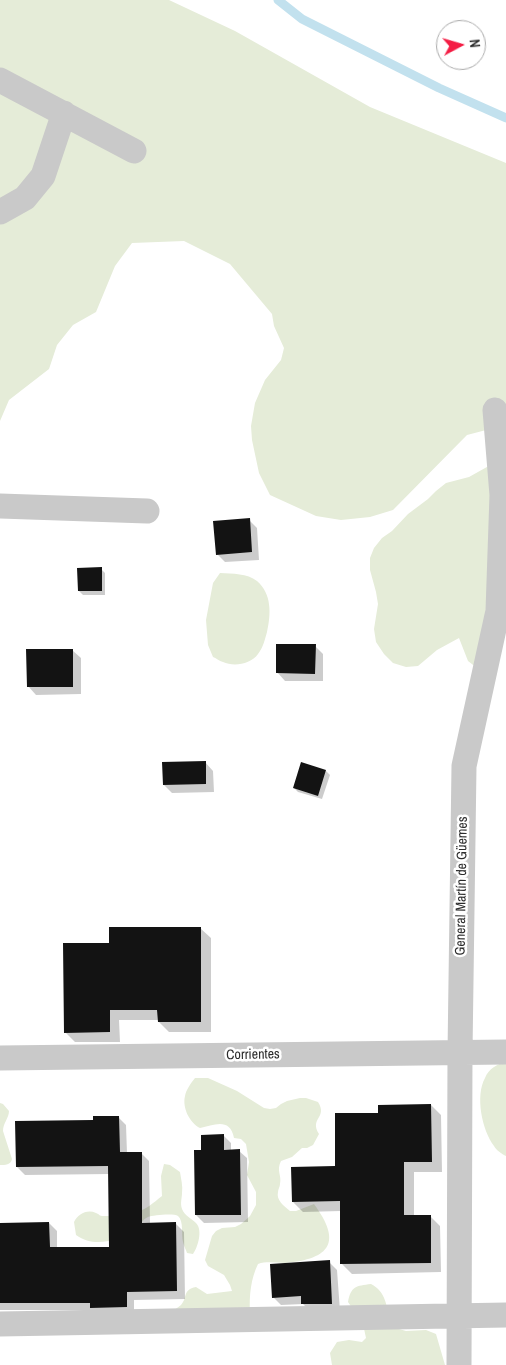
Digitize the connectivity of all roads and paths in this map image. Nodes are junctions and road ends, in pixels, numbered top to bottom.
1 (0, 80) edge
2 (64, 113) junction
3 (134, 151) dead end
4 (0, 212) edge
5 (495, 410) dead end
6 (0, 506) edge
7 (147, 511) dead end
8 (460, 1052) junction
9 (506, 1052) edge
10 (0, 1058) edge
11 (460, 1316) junction
12 (506, 1316) edge
13 (0, 1324) edge
14 (460, 1365) edge

1 - 2 street
2 - 3 street
2 - 4 street
5 - 8 street, General Martín de Güemes
6 - 7 street
8 - 9 street, Corrientes
8 - 10 street, Corrientes
8 - 11 street, General Martín de Güemes
11 - 12 street
11 - 13 street
11 - 14 street, General Martín de Güemes

